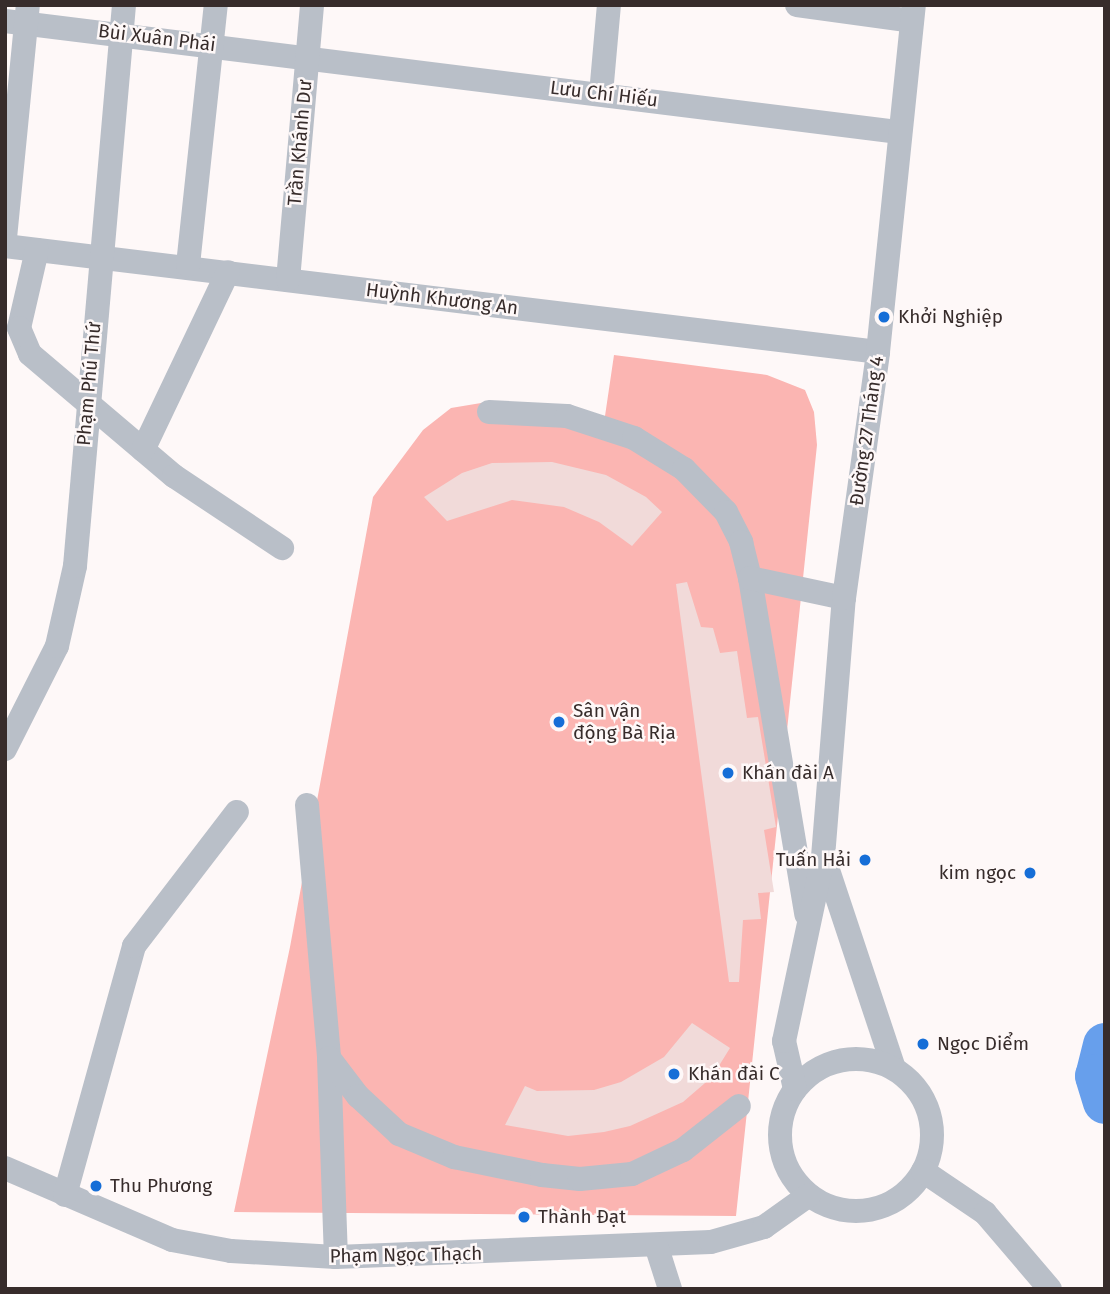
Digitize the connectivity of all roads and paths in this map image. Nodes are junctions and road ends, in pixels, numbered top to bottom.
1 (124, 5) edge
2 (216, 5) edge
3 (312, 5) edge
4 (609, 5) edge
5 (797, 5) edge
6 (913, 13) edge
7 (20, 16) edge
8 (121, 33) junction
9 (212, 44) junction
10 (308, 57) junction
11 (601, 94) junction
12 (899, 132) junction
13 (5, 238) edge
14 (5, 246) edge
15 (37, 250) junction
16 (100, 257) junction
17 (188, 265) junction
18 (228, 272) junction
19 (288, 280) junction
20 (878, 352) junction
21 (88, 404) junction
22 (489, 412) dead end
23 (143, 450) junction
24 (282, 548) dead end
25 (750, 579) junction
26 (844, 598) junction
27 (5, 749) edge
28 (307, 805) dead end
29 (237, 811) dead end
30 (823, 857) junction
31 (808, 925) junction
32 (328, 1058) junction
33 (894, 1068) junction
34 (795, 1089) junction
35 (738, 1106) dead end
36 (5, 1168) edge
37 (923, 1171) junction
38 (65, 1195) junction
39 (809, 1195) junction
40 (657, 1248) junction
41 (336, 1257) junction
42 (670, 1289) edge
43 (1050, 1289) edge

1 - 8 street, Phạm Phú Thứ
2 - 9 street
3 - 10 street, Trần Khánh Dư
4 - 11 street
5 - 6 street
6 - 12 street, Đường 27 Tháng 4
7 - 8 street, Bùi Xuân Phái
7 - 13 street
8 - 9 street, Bùi Xuân Phái
8 - 16 street, Phạm Phú Thứ
9 - 10 street, Bùi Xuân Phái
9 - 17 street
10 - 11 street, Lưu Chí Hiếu
10 - 19 street, Trần Khánh Dư
11 - 12 street, Lưu Chí Hiếu
12 - 20 street, Đường 27 Tháng 4
14 - 15 street, Huỳnh Khương An
15 - 16 street, Huỳnh Khương An
15 - 21 street
16 - 17 street, Huỳnh Khương An
16 - 21 street, Phạm Phú Thứ
17 - 18 street, Huỳnh Khương An
18 - 19 street, Huỳnh Khương An
18 - 23 street
19 - 20 street, Huỳnh Khương An
20 - 26 street, Đường 27 Tháng 4
21 - 23 street
21 - 27 street, Phạm Phú Thứ
22 - 25 street
23 - 24 street
25 - 26 street
25 - 31 street
26 - 30 street, Đường 27 Tháng 4
28 - 32 street
29 - 38 street
30 - 31 street, Đường 27 Tháng 4
30 - 33 street, Đường 27 Tháng 4
31 - 34 street, Đường 27 Tháng 4
32 - 35 street
32 - 41 street
33 - 34 street
33 - 37 street
34 - 39 street
36 - 38 street, Phạm Ngọc Thạch
37 - 39 street
37 - 43 street
38 - 41 street, Phạm Ngọc Thạch
39 - 40 street, Phạm Ngọc Thạch
40 - 41 street, Phạm Ngọc Thạch
40 - 42 street

